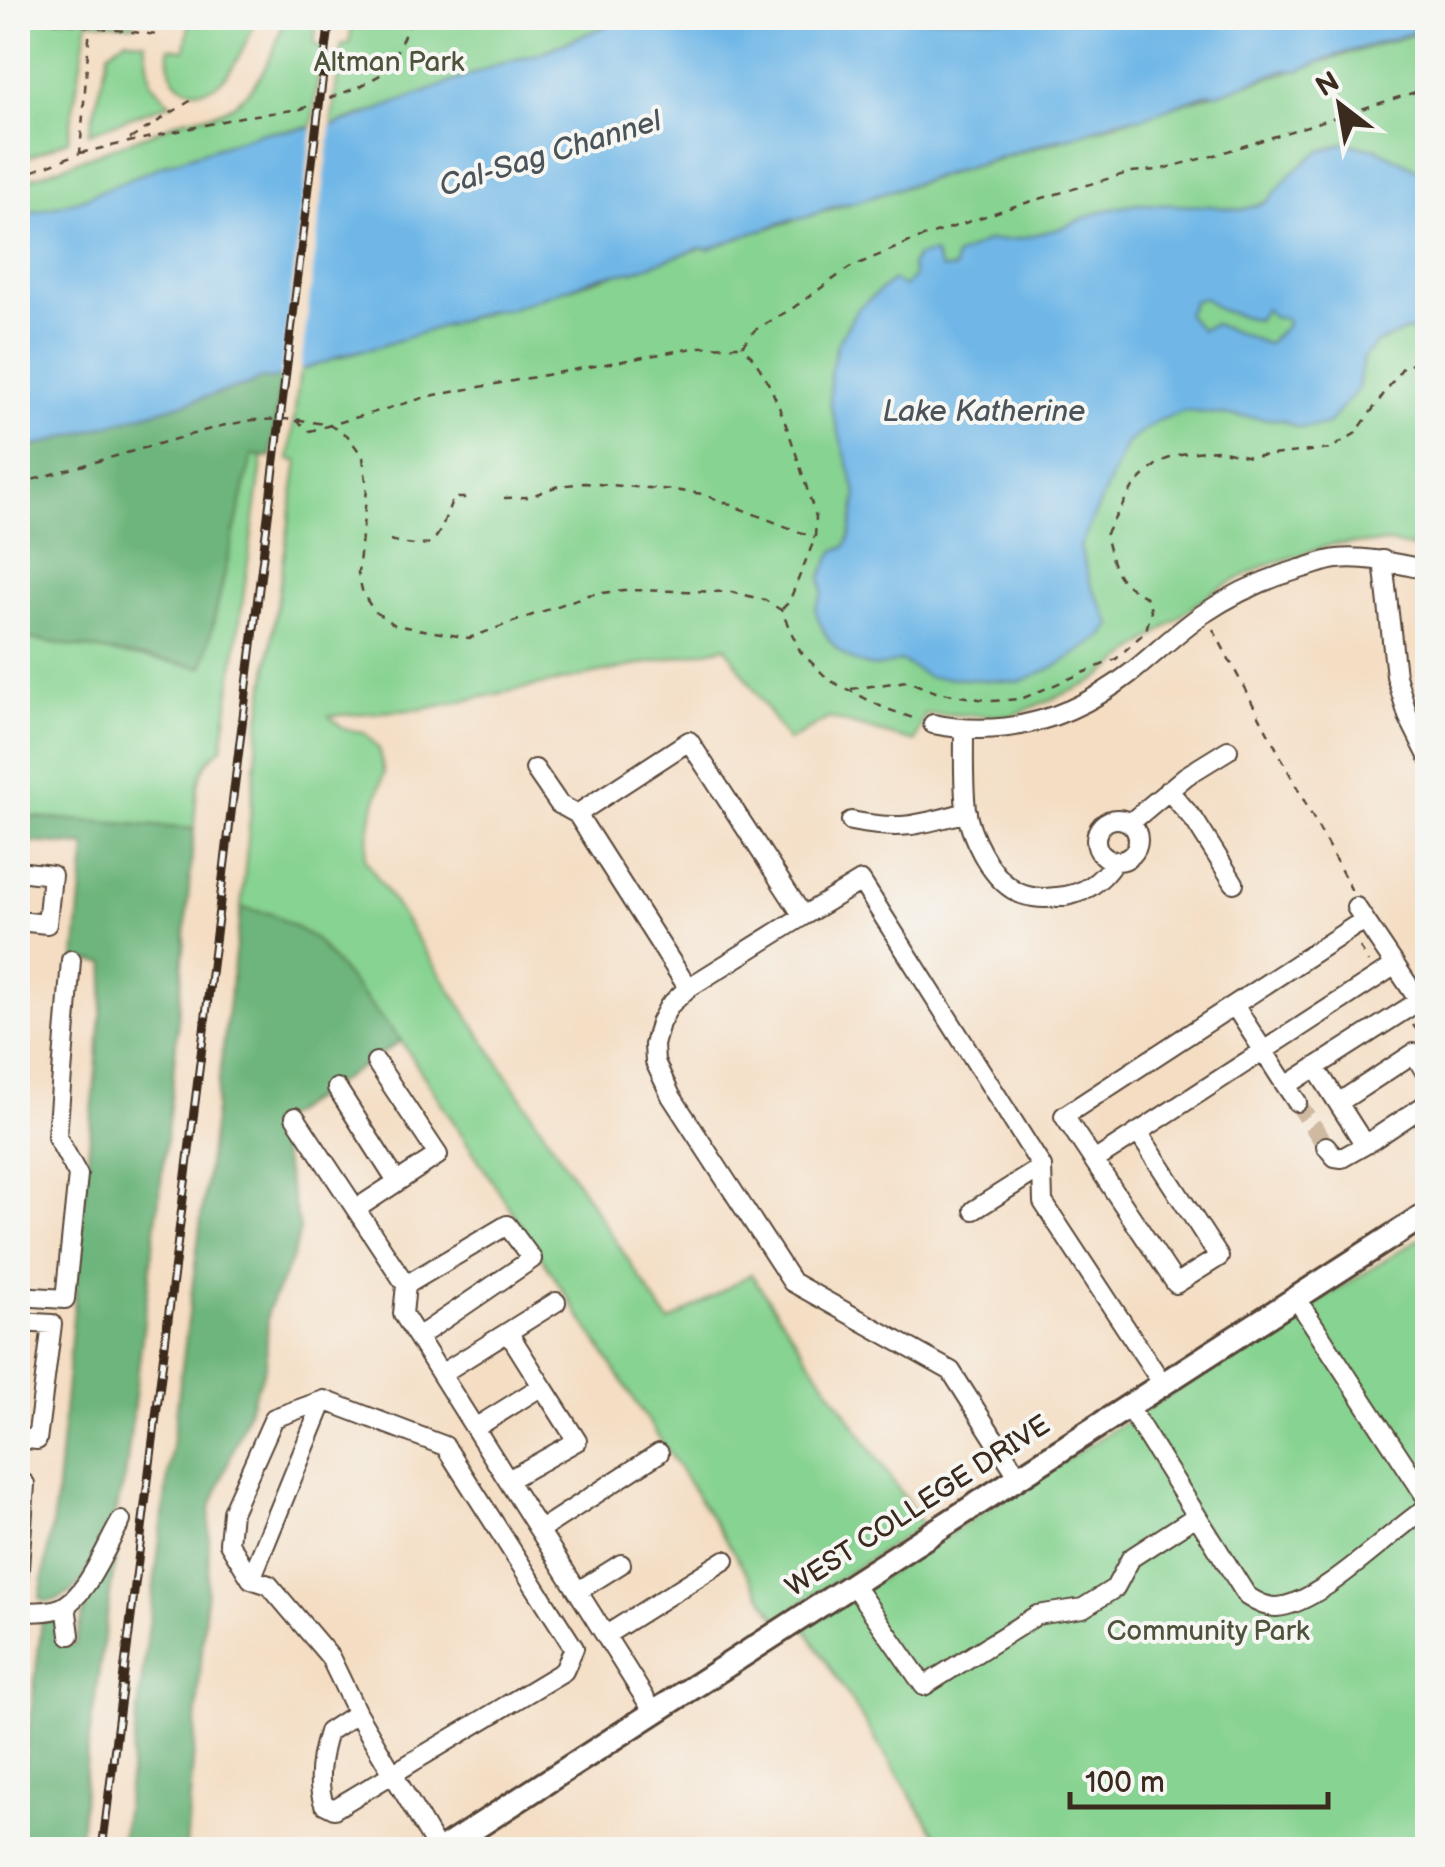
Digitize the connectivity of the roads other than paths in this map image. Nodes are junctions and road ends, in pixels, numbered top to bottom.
1 (1383, 560) junction
2 (1428, 570) edge
3 (932, 724) road end
4 (964, 730) junction
5 (1426, 749) edge
6 (1228, 750) dead end
7 (535, 768) dead end
8 (1168, 790) junction
9 (967, 812) junction
10 (577, 814) junction
11 (851, 820) dead end
12 (1130, 824) junction
13 (1114, 862) junction
14 (18, 871) edge
15 (1234, 883) dead end
16 (803, 916) junction
17 (18, 921) edge
18 (71, 960) dead end
19 (1394, 966) junction
20 (688, 988) junction
21 (1234, 1005) junction
22 (1423, 1008) edge
23 (1264, 1050) junction
24 (376, 1062) dead end
25 (1315, 1067) junction
26 (1428, 1077) edge
27 (1286, 1086) junction
28 (337, 1088) dead end
29 (1297, 1102) tunnel mouth
30 (1338, 1103) junction
31 (1428, 1104) edge
32 (295, 1117) dead end
33 (1138, 1132) junction
34 (1365, 1145) junction
35 (1326, 1146) dead end
36 (1094, 1160) junction
37 (1042, 1167) junction
38 (397, 1182) junction
39 (356, 1209) junction
40 (974, 1210) dead end
41 (1428, 1213) edge
42 (406, 1285) junction
43 (18, 1296) edge
44 (1296, 1298) junction
45 (556, 1302) dead end
46 (18, 1322) edge
47 (508, 1332) junction
48 (418, 1336) junction
49 (441, 1374) junction
50 (1162, 1384) junction
51 (542, 1386) junction
52 (324, 1400) junction
53 (1128, 1406) junction
54 (475, 1428) junction
55 (18, 1438) edge
56 (659, 1453) dead end
57 (1018, 1476) junction
58 (508, 1480) junction
59 (18, 1484) edge
60 (1428, 1503) edge
61 (1196, 1516) junction
62 (120, 1521) dead end
63 (540, 1530) junction
64 (724, 1560) dead end
65 (621, 1564) dead end
66 (251, 1579) junction
67 (18, 1582) edge
68 (852, 1583) junction
69 (578, 1590) junction
70 (66, 1605) junction
71 (18, 1612) edge
72 (70, 1635) dead end
73 (606, 1635) junction
74 (654, 1711) junction
75 (357, 1714) junction
76 (392, 1775) junction
77 (439, 1850) edge

1 - 2 street
1 - 4 street
1 - 5 street
3 - 4 street
4 - 9 street
6 - 8 street
7 - 10 street
8 - 12 street
8 - 15 street
9 - 11 street
9 - 13 street
10 - 16 street
10 - 20 street
12 - 13 street
12 - 13 street
14 - 17 street
16 - 20 street
16 - 37 street
18 - 43 street
19 - 21 street
19 - 22 street
19 - 23 street
20 - 57 street
21 - 23 street
21 - 36 street
22 - 25 street
23 - 27 street
23 - 33 street
24 - 38 street
25 - 27 street
25 - 30 street
26 - 30 street
27 - 29 street
28 - 38 street
30 - 34 street
31 - 34 street
32 - 39 street
33 - 36 street
33 - 36 street
34 - 35 street
37 - 40 street
37 - 50 street
38 - 39 street
39 - 42 street
41 - 44 main road, WEST COLLEGE DRIVE
42 - 48 street
42 - 48 street
44 - 50 main road, WEST COLLEGE DRIVE
44 - 60 street
45 - 47 street
46 - 55 street
47 - 49 street
47 - 51 street
48 - 49 street
49 - 54 street
50 - 53 main road, WEST COLLEGE DRIVE
51 - 54 street
51 - 58 street
52 - 66 street
52 - 66 street
52 - 76 street
53 - 57 main road, WEST COLLEGE DRIVE
53 - 61 street
54 - 58 street
56 - 63 street
57 - 68 main road, WEST COLLEGE DRIVE
58 - 63 street
59 - 67 street
60 - 61 street
61 - 68 street
62 - 70 street
63 - 69 street
64 - 73 street
65 - 69 street
66 - 75 street
68 - 74 main road, WEST COLLEGE DRIVE
69 - 73 street
70 - 71 street
70 - 72 street
73 - 74 street
74 - 77 main road, WEST COLLEGE DRIVE
75 - 76 street
75 - 76 street
76 - 77 street

